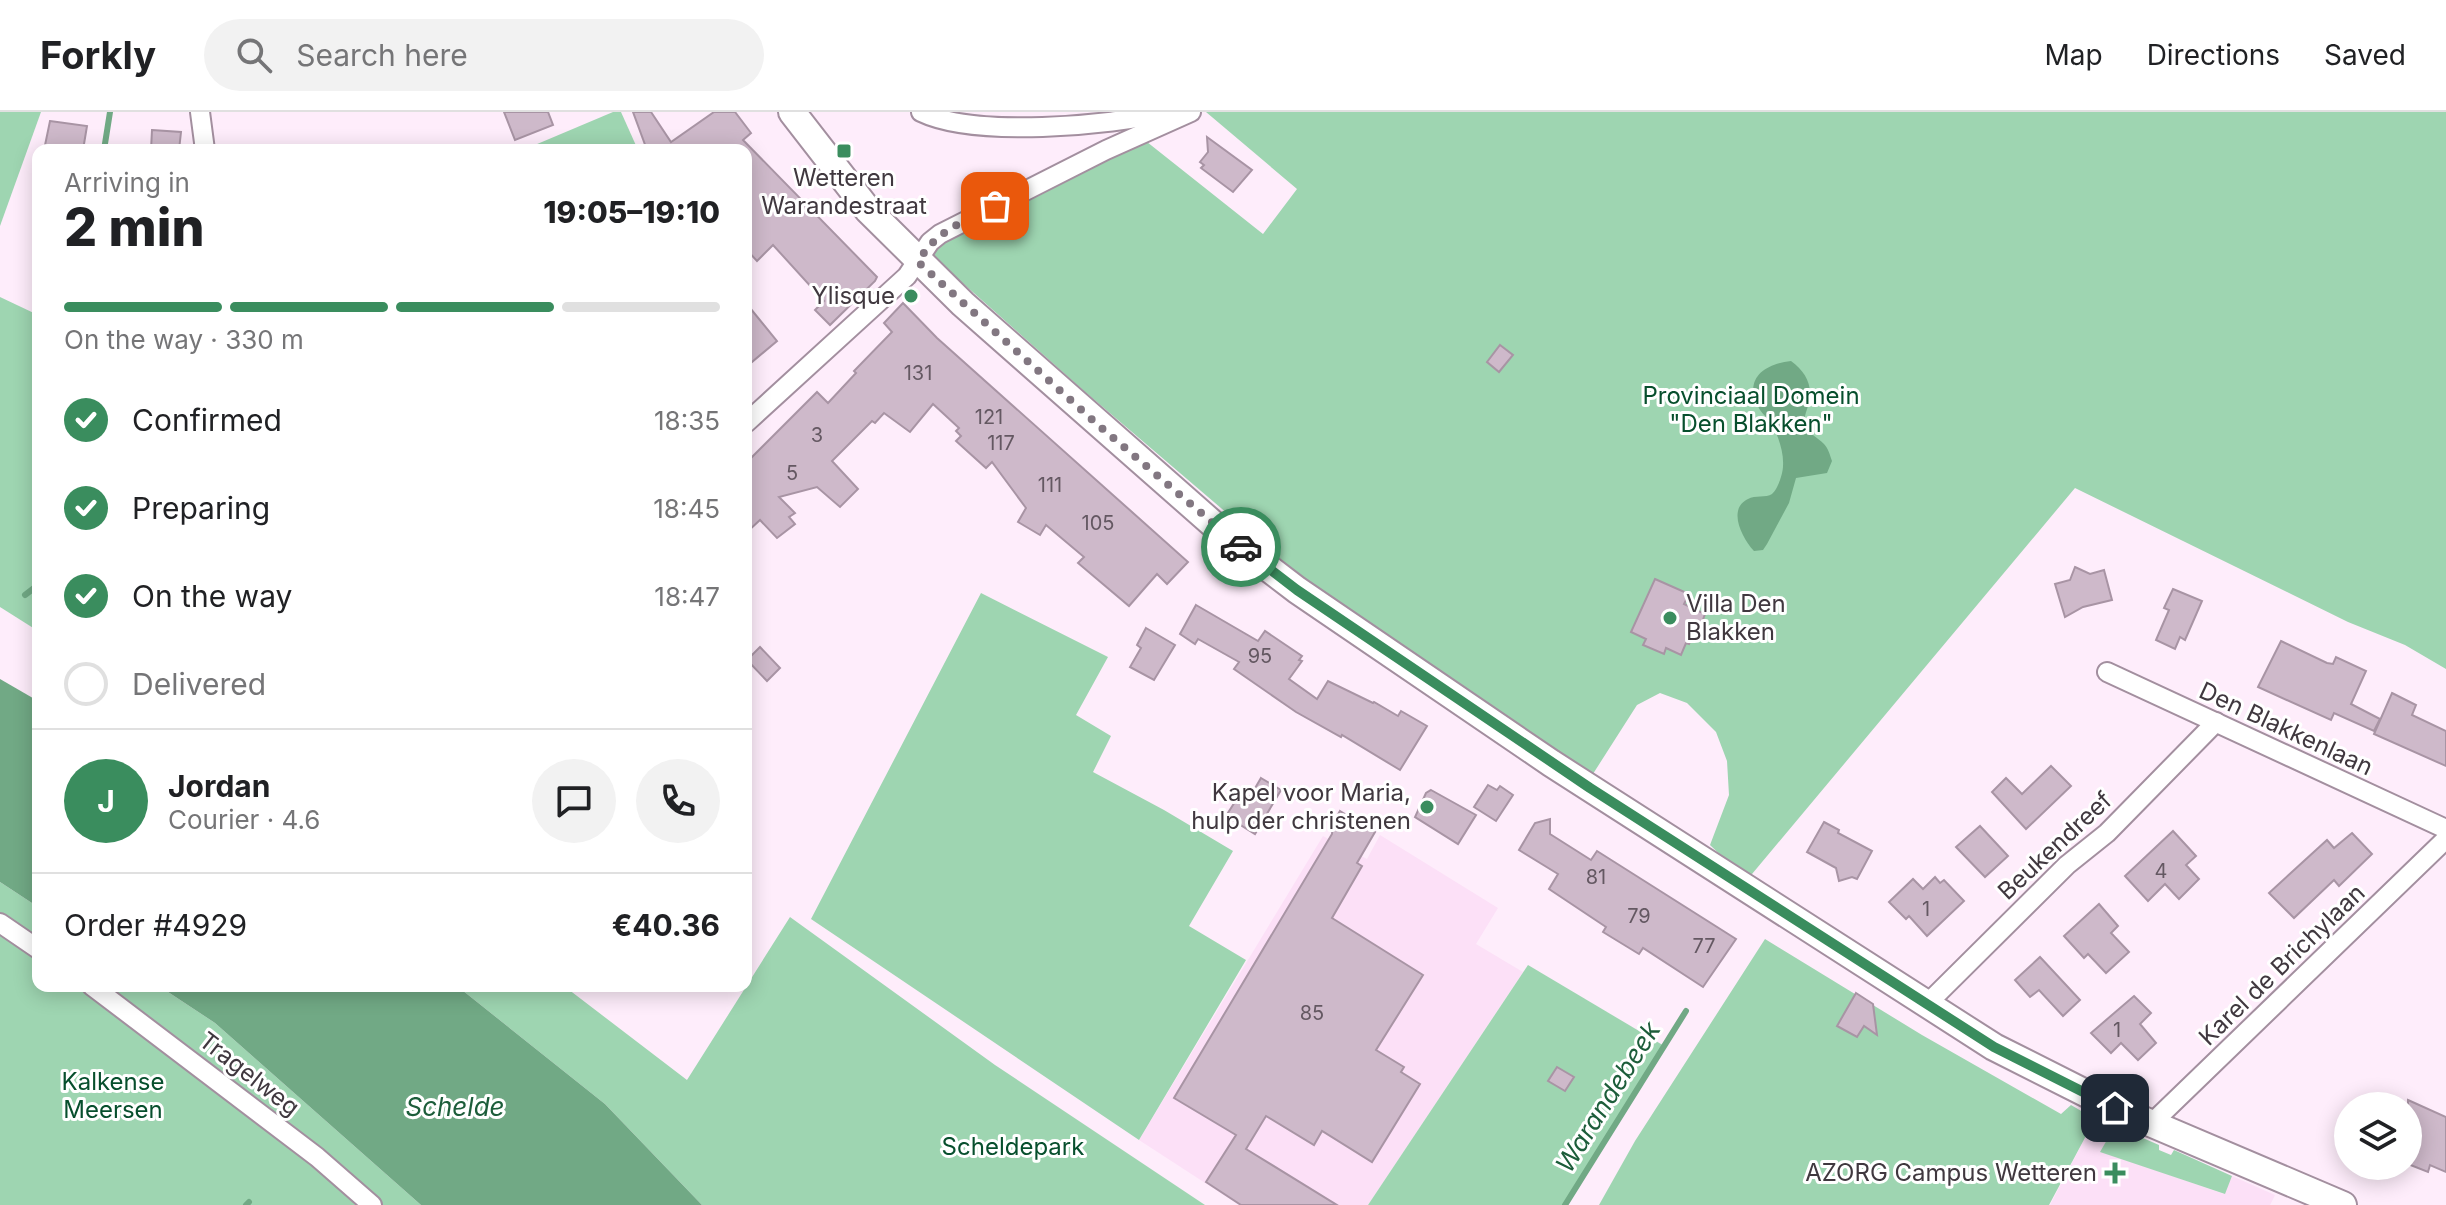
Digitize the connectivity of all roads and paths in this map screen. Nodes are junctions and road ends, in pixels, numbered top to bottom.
1 (200, 112) edge
2 (792, 112) edge
3 (921, 112) edge
4 (1167, 112) edge
5 (1191, 112) edge
6 (204, 144) edge
7 (918, 262) junction
8 (752, 418) edge
9 (2107, 672) dead end
10 (2216, 722) junction
11 (2446, 829) edge
12 (2446, 839) edge
13 (0, 923) edge
14 (32, 945) edge
15 (100, 992) edge
16 (1927, 1004) junction
17 (2151, 1124) junction
18 (372, 1205) edge
19 (2343, 1205) edge

1 - 6 street
2 - 7 main road
3 - 4 street
5 - 7 street
7 - 8 street
7 - 16 main road
9 - 10 street, Den Blakkenlaan
10 - 11 street, Den Blakkenlaan
10 - 16 street, Beukendreef
12 - 17 street, Karel de Brichylaan
13 - 14 street
15 - 18 street, Tragelweg
16 - 17 main road
17 - 19 main road

